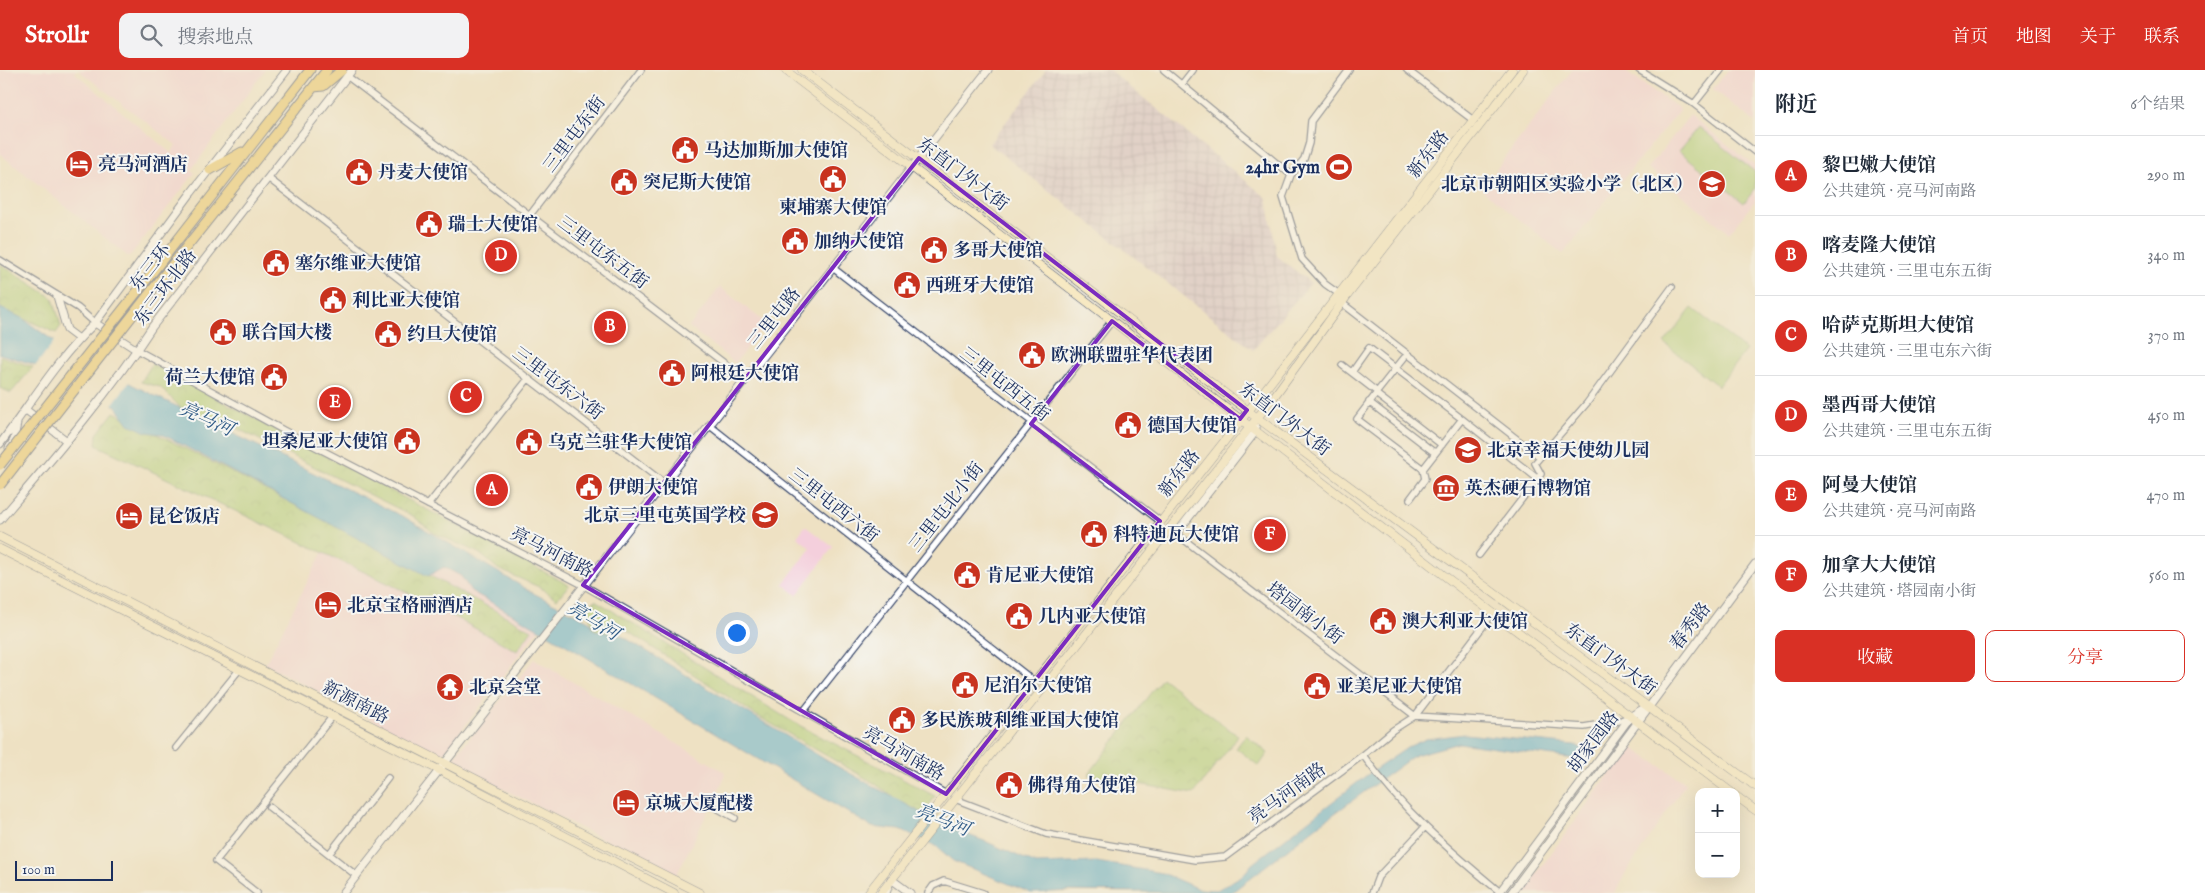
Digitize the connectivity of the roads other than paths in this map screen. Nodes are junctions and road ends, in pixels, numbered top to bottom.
1 (287, 70) edge
2 (304, 70) edge
3 (310, 70) edge
4 (327, 70) edge
5 (641, 70) edge
6 (785, 70) edge
7 (802, 70) edge
8 (988, 70) edge
9 (1164, 70) edge
10 (1193, 70) edge
11 (1349, 70) edge
12 (1407, 70) edge
13 (1512, 70) edge
14 (1523, 70) edge
15 (1639, 70) edge
16 (1721, 70) edge
17 (347, 72) edge
18 (1182, 84) junction
19 (314, 87) junction
20 (296, 88) junction
21 (1694, 104) junction
22 (1473, 120) junction
23 (246, 149) junction
24 (1754, 150) edge
25 (919, 158) junction
26 (912, 167) junction
27 (210, 170) junction
28 (1291, 175) junction
29 (268, 178) junction
30 (530, 215) junction
31 (0, 260) edge
32 (832, 268) junction
33 (1672, 287) dead end
34 (1339, 294) junction
35 (57, 296) junction
36 (1342, 303) junction
37 (1112, 321) junction
38 (95, 323) junction
39 (77, 340) junction
40 (137, 350) junction
41 (1404, 358) dead end
42 (1342, 365) dead end
43 (1396, 368) junction
44 (528, 379) junction
45 (746, 379) junction
46 (1377, 393) junction
47 (1369, 402) junction
48 (26, 410) junction
49 (1247, 410) junction
50 (1256, 417) junction
51 (1240, 419) junction
52 (1462, 419) junction
53 (17, 423) junction
54 (1031, 424) junction
55 (709, 425) junction
56 (1249, 426) junction
57 (1256, 431) junction
58 (67, 441) junction
59 (0, 444) edge
60 (1442, 445) junction
61 (1436, 453) junction
62 (1540, 458) junction
63 (0, 459) edge
64 (0, 465) edge
65 (1423, 469) junction
66 (1538, 478) junction
67 (664, 482) junction
68 (0, 485) edge
69 (1410, 499) dead end
70 (428, 505) junction
71 (0, 520) edge
72 (1160, 521) junction
73 (1168, 528) junction
74 (1176, 534) junction
75 (0, 537) edge
76 (0, 549) edge
77 (1479, 555) dead end
78 (1755, 564) edge
79 (906, 581) junction
80 (583, 585) junction
81 (1493, 613) junction
82 (239, 670) junction
83 (1035, 682) junction
84 (1649, 705) junction
85 (803, 712) junction
86 (1415, 716) junction
87 (1631, 716) junction
88 (332, 717) junction
89 (1638, 721) junction
90 (176, 748) dead end
91 (1363, 755) junction
92 (444, 763) junction
93 (438, 770) junction
94 (388, 778) dead end
95 (1755, 786) edge
96 (1726, 788) edge
97 (946, 794) junction
98 (955, 799) junction
99 (1740, 799) edge
100 (269, 807) dead end
101 (715, 807) dead end
102 (1755, 810) edge
103 (735, 818) dead end
104 (1425, 827) junction
105 (329, 854) junction
106 (357, 876) junction
107 (891, 879) junction
108 (1499, 892) edge
109 (257, 893) edge
110 (343, 893) edge
111 (674, 893) edge
112 (700, 893) edge
113 (868, 893) edge
114 (881, 893) edge
115 (886, 893) edge
116 (910, 893) edge
117 (928, 893) edge
118 (983, 893) edge
119 (1372, 893) edge
120 (1511, 893) edge

1 - 27 street, 东三环北路
2 - 20 highway
3 - 20 highway, 东三环
4 - 19 highway, 东三环
5 - 30 street, 三里屯东街
6 - 26 main road, 东直门外大街
7 - 25 main road, 东直门外大街
8 - 25 street, 三里屯路
9 - 18 street
10 - 18 street
11 - 28 street
12 - 22 street
13 - 22 main road, 新东路
14 - 36 main road, 新东路
15 - 21 street
16 - 21 street
17 - 19 highway
17 - 29 street, 东三环北路
17 - 30 street, 三里屯东五街
18 - 28 street
19 - 68 highway, 东三环, bridge
20 - 23 highway, 东三环
21 - 24 street
22 - 34 main road, 新东路
23 - 27 highway
23 - 64 highway, 东三环, bridge
25 - 26 street, 三里屯路
25 - 49 main road, 东直门外大街
26 - 32 street, 三里屯路
26 - 37 main road, 东直门外大街
27 - 38 street, 东三环北路
28 - 34 street
29 - 40 street, 东三环北路
29 - 44 street, 三里屯东六街
30 - 45 street, 三里屯东五街
31 - 35 street
32 - 45 street, 三里屯路
32 - 54 street, 三里屯西五街
33 - 62 street
34 - 49 main road, 新东路
35 - 38 street
35 - 39 street
36 - 50 main road, 新东路
36 - 62 street
37 - 51 main road, 东直门外大街
37 - 54 street, 三里屯北小街
38 - 39 street, 东三环北路
38 - 40 street
39 - 48 street, 东三环北路
40 - 58 street, 东三环北路
40 - 70 street, 亮马河南路
41 - 43 street
42 - 46 street
43 - 46 street
43 - 46 street
43 - 52 street
44 - 67 street, 三里屯东六街
44 - 70 street
45 - 55 street, 三里屯路
46 - 47 street
46 - 60 street
47 - 61 street
47 - 65 street
48 - 53 street, 东三环北路
48 - 58 street
49 - 50 main road, 东直门外大街
49 - 51 main road, 新东路
50 - 56 main road, 新东路
50 - 57 street
50 - 84 main road, 东直门外大街
51 - 56 main road, 东直门外大街
51 - 72 main road, 新东路
52 - 60 street
52 - 66 street
53 - 59 street, 东三环北路
53 - 63 street
54 - 72 street, 三里屯西五街
54 - 79 street, 三里屯北小街
55 - 67 street, 三里屯路
55 - 79 street, 三里屯西六街
56 - 57 main road, 东直门外大街
56 - 73 main road, 新东路
57 - 74 street, 新东路
57 - 81 main road, 东直门外大街
58 - 71 street, 东三环北路
60 - 61 street
61 - 65 street
62 - 66 street
65 - 69 street
66 - 77 street
67 - 80 street, 三里屯路
70 - 80 street, 亮马河南路
72 - 83 main road, 新东路
73 - 74 street, 塔园南小街
73 - 98 main road, 新东路
74 - 86 street, 塔园南小街
75 - 92 main road, 新源南路
76 - 82 main road, 新源南路
78 - 84 street, 春秀路
79 - 83 street, 三里屯西六街
79 - 85 street, 三里屯北小街
80 - 85 street, 亮马河南路
80 - 92 street, 三里屯路
81 - 86 street, 亮马河南路
81 - 87 main road, 东直门外大街
82 - 88 main road, 新源南路
82 - 90 street
83 - 97 main road, 新东路
84 - 87 street, 胡家园路
84 - 89 street, 胡家园路
84 - 95 main road, 东直门外大街
85 - 97 street, 亮马河南路
86 - 87 street
86 - 91 street, 亮马河南路
87 - 89 main road, 东直门外大街
87 - 108 street, 胡家园路
88 - 93 main road, 新源南路
88 - 109 street
89 - 96 main road, 东直门外大街
89 - 120 street, 胡家园路
91 - 98 street, 亮马河南路
91 - 104 street
92 - 93 street, 三里屯路
92 - 112 main road, 新源南路
93 - 106 street, 三里屯路
93 - 111 main road, 新源南路
94 - 105 street
97 - 113 main road, 新东路
98 - 107 main road, 新东路
99 - 102 main road
100 - 105 street
101 - 103 street
104 - 108 street
104 - 119 street
105 - 106 street
106 - 110 street, 三里屯路
107 - 114 main road, 新东路
107 - 115 street
107 - 116 street
117 - 118 street

